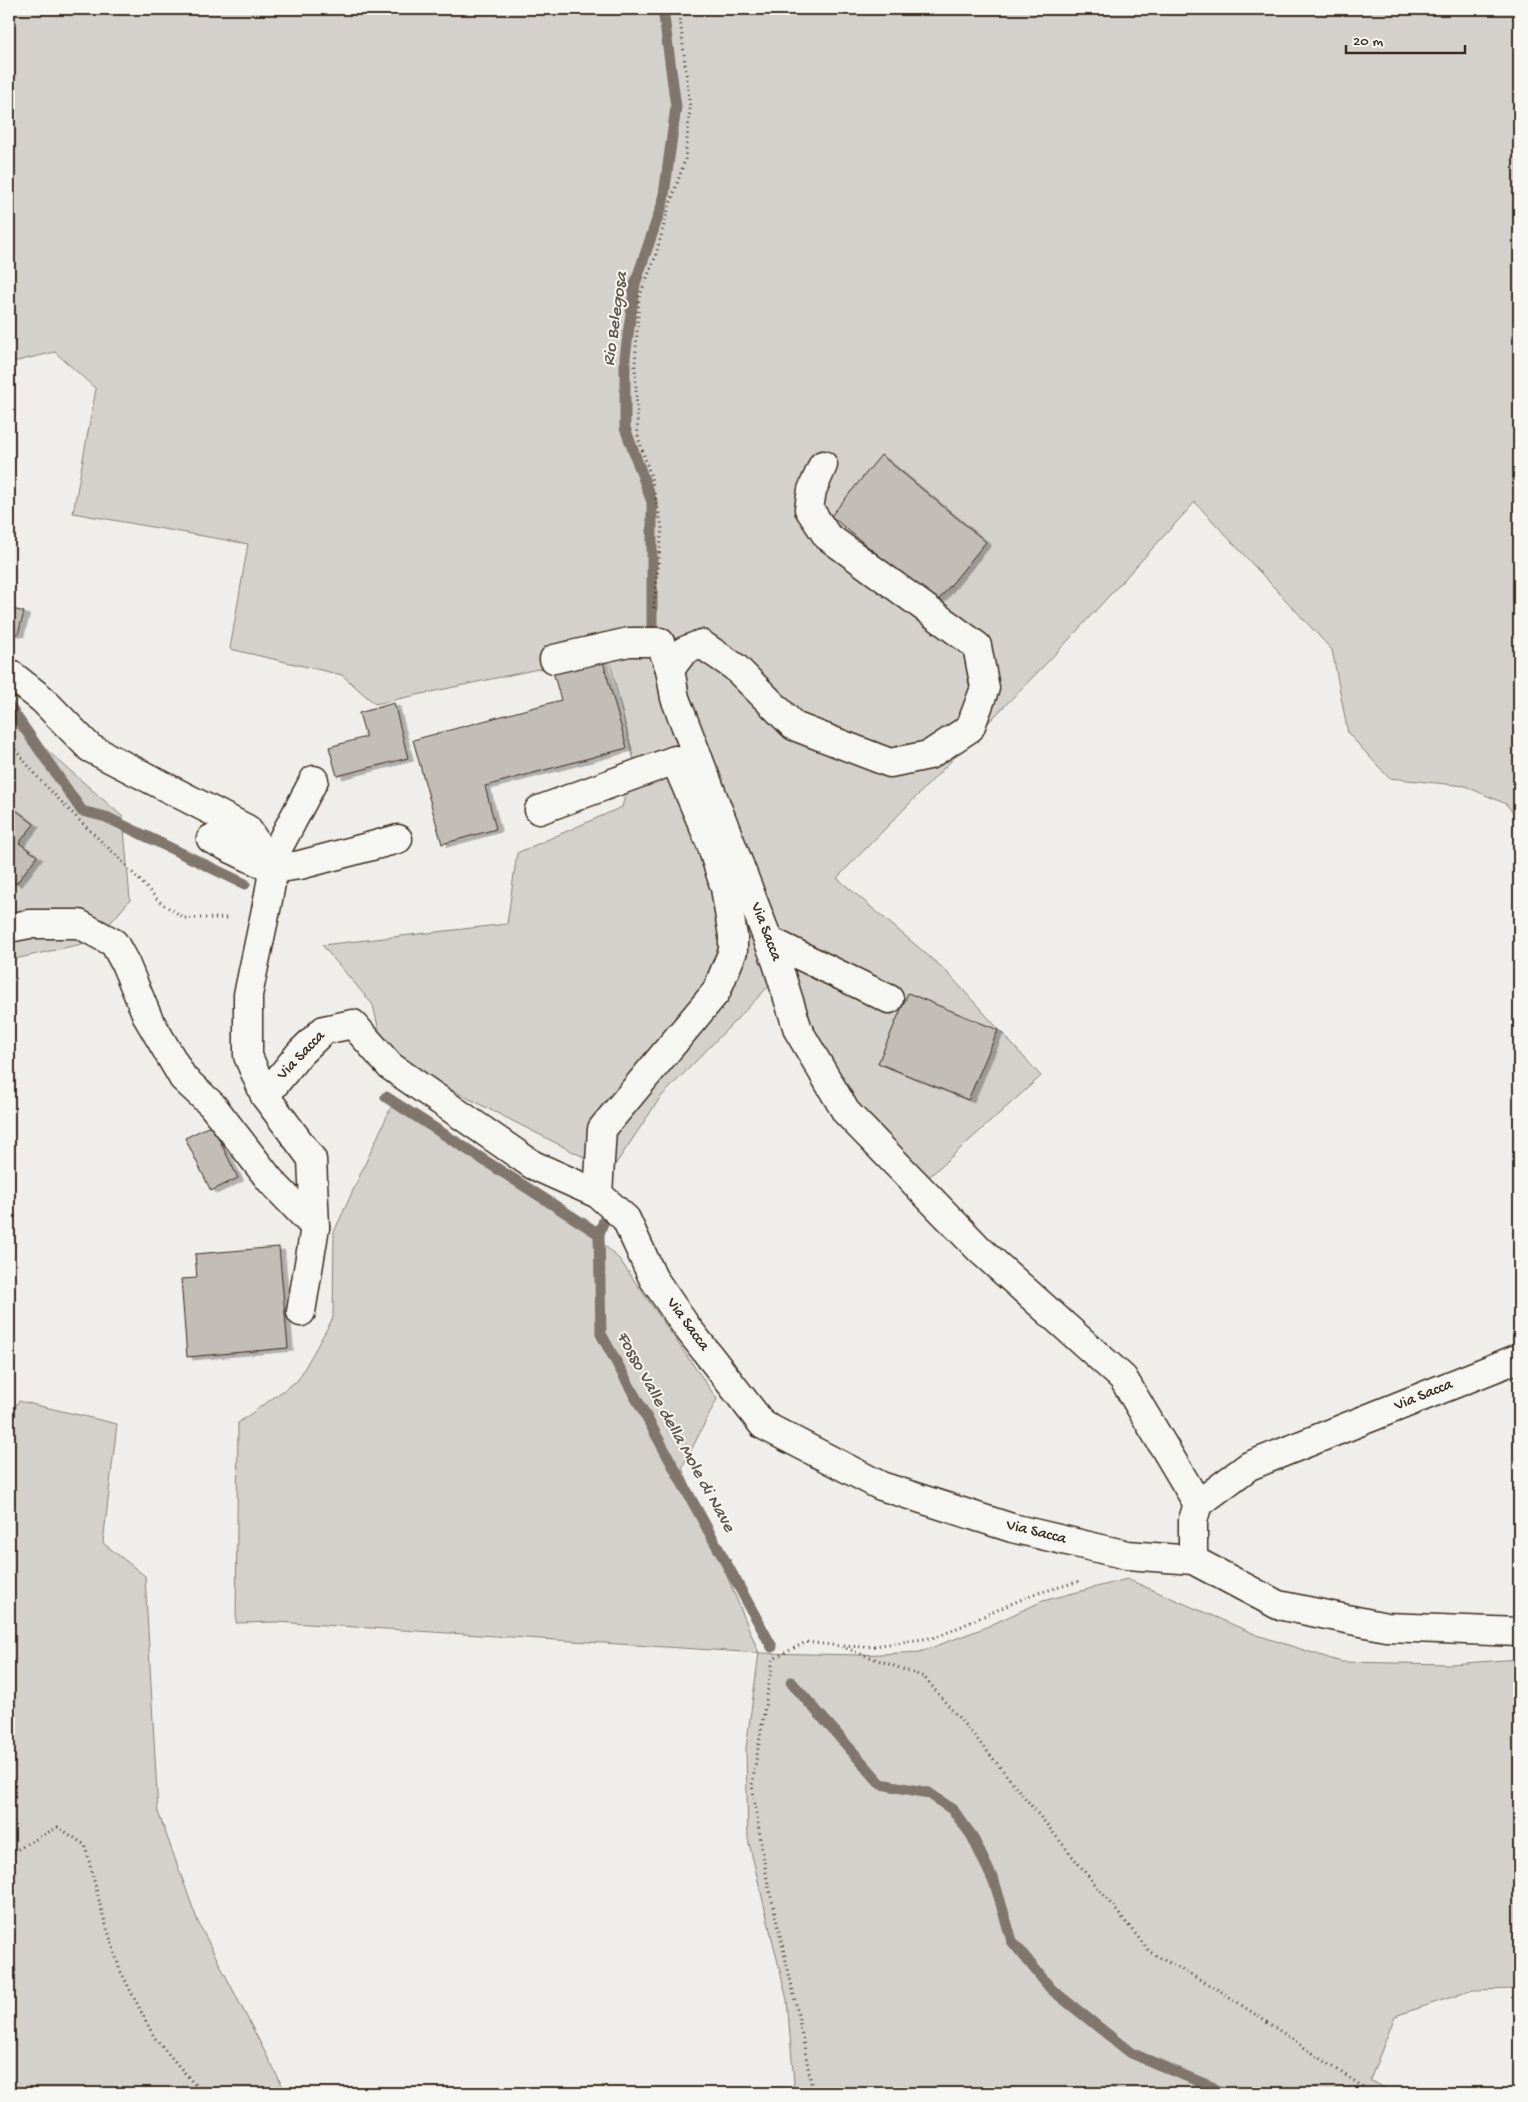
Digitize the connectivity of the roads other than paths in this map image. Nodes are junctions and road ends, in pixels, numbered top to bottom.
1 (823, 465) dead end
2 (554, 659) dead end
3 (670, 669) junction
4 (9, 673) edge
5 (314, 780) dead end
6 (539, 810) dead end
7 (211, 839) dead end
8 (398, 839) dead end
9 (275, 860) junction
10 (9, 928) edge
11 (768, 940) junction
12 (889, 999) dead end
13 (265, 1096) junction
14 (598, 1194) junction
15 (315, 1227) junction
16 (301, 1312) dead end
17 (1519, 1358) edge
18 (1198, 1504) junction
19 (1193, 1560) junction
20 (1519, 1632) edge

1 - 3 street
2 - 3 street, Via Sacca
3 - 11 street, Via Sacca
4 - 9 street
5 - 9 street, Via Sacca
6 - 14 street
7 - 9 street
8 - 9 street
9 - 13 street, Via Sacca
10 - 15 street
11 - 12 street
11 - 18 street, Via Sacca
13 - 14 street, Via Sacca
13 - 15 street, Via Sacca
14 - 19 street, Via Sacca
15 - 16 street
17 - 18 street, Via Sacca
18 - 19 street
19 - 20 street, Via Sacca

